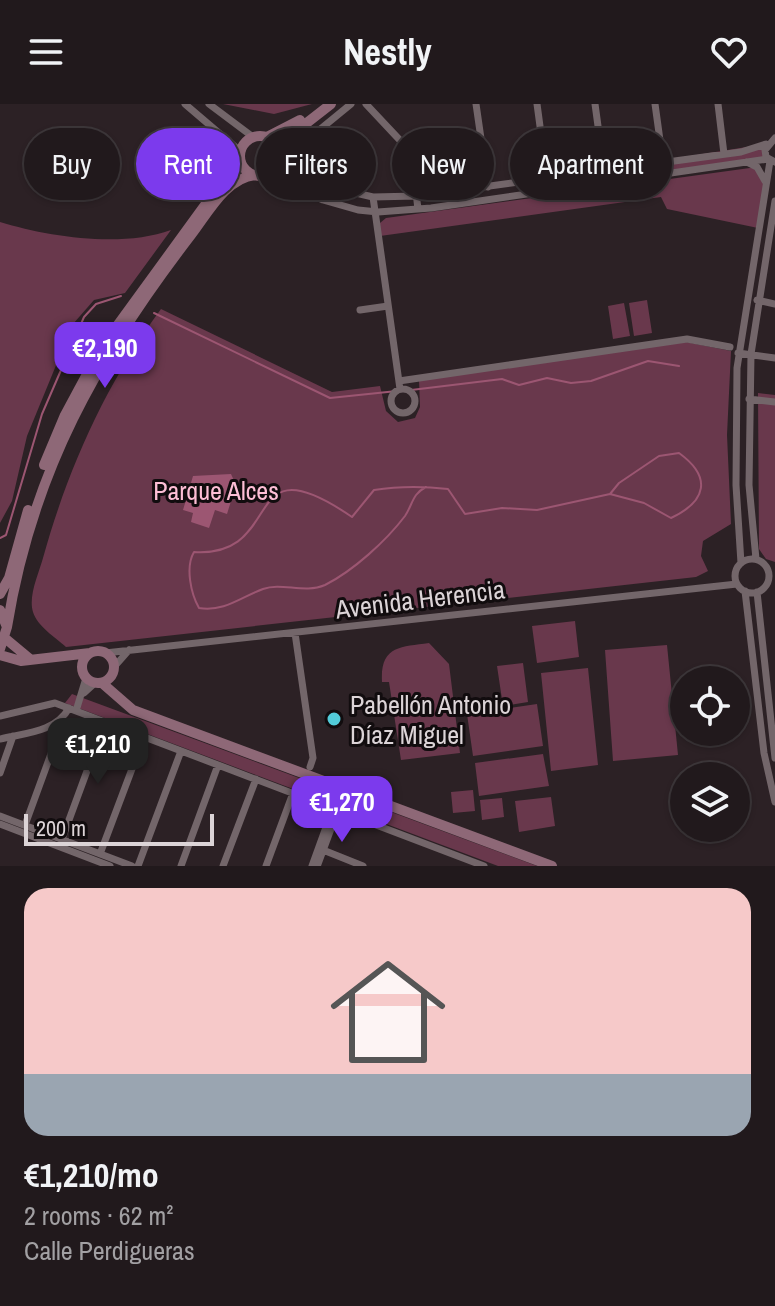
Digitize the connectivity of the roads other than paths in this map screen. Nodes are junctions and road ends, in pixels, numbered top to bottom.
1 (185, 104) edge
2 (209, 104) edge
3 (320, 104) edge
4 (331, 104) edge
5 (351, 104) edge
6 (366, 104) edge
7 (480, 104) edge
8 (537, 104) edge
9 (595, 104) edge
10 (655, 104) edge
11 (718, 104) edge
12 (211, 128) edge
13 (286, 128) edge
14 (300, 128) edge
15 (322, 128) edge
16 (482, 128) edge
17 (540, 128) edge
18 (598, 128) edge
19 (658, 128) edge
20 (392, 132) edge
21 (253, 137) joint
22 (772, 138) edge
23 (240, 154) joint
24 (724, 154) junction
25 (746, 160) junction
26 (672, 161) edge
27 (771, 161) edge
28 (672, 171) edge
29 (255, 175) joint
30 (765, 181) junction
31 (510, 196) edge
32 (206, 200) edge
33 (323, 200) edge
34 (373, 200) edge
35 (417, 200) edge
36 (775, 201) edge
37 (418, 209) junction
38 (373, 212) junction
39 (772, 236) edge
40 (763, 268) junction
41 (775, 270) edge
42 (757, 300) junction
43 (775, 304) edge
44 (388, 306) junction
45 (360, 310) dead end
46 (730, 347) dead end
47 (738, 353) junction
48 (751, 354) junction
49 (775, 358) edge
50 (749, 399) junction
51 (775, 402) edge
52 (756, 559) junction
53 (741, 563) junction
54 (765, 565) junction
55 (775, 568) edge
56 (736, 570) junction
57 (775, 581) edge
58 (715, 584) junction
59 (737, 584) junction
60 (766, 585) junction
61 (745, 591) junction
62 (757, 592) junction
63 (0, 594) edge
64 (0, 610) edge
65 (7, 627) junction
66 (295, 633) junction
67 (2, 648) edge
68 (129, 650) junction
69 (90, 653) junction
70 (105, 653) junction
71 (69, 656) junction
72 (32, 660) junction
73 (82, 663) junction
74 (113, 671) junction
75 (94, 682) junction
76 (113, 691) junction
77 (72, 710) junction
78 (0, 716) edge
79 (63, 721) junction
80 (105, 722) junction
81 (13, 736) junction
82 (144, 737) junction
83 (0, 739) edge
84 (181, 751) junction
85 (775, 758) edge
86 (218, 765) junction
87 (310, 767) dead end
88 (0, 773) edge
89 (256, 779) junction
90 (773, 782) edge
91 (293, 793) junction
92 (775, 802) edge
93 (336, 809) junction
94 (0, 816) edge
95 (0, 824) edge
96 (25, 825) junction
97 (62, 839) junction
98 (323, 850) junction
99 (95, 860) edge
100 (110, 866) edge
101 (135, 866) edge
102 (181, 866) edge
103 (223, 866) edge
104 (266, 866) edge
105 (314, 866) edge
106 (363, 866) edge
107 (484, 866) edge
108 (552, 866) edge

1 - 12 street
2 - 21 street
3 - 13 street
4 - 14 street
5 - 15 street
6 - 20 street
7 - 16 street
8 - 17 street
9 - 18 street
10 - 19 street
11 - 24 street
21 - 23 street
22 - 24 street
22 - 27 street
23 - 29 street
24 - 26 street
25 - 27 street
25 - 28 street
25 - 30 street
27 - 30 street
29 - 65 street
30 - 47 street
31 - 37 street
32 - 63 street
33 - 38 street
34 - 38 street
35 - 37 street
36 - 39 street
37 - 38 street
38 - 44 street
39 - 40 street
40 - 41 street
40 - 42 street
42 - 43 street
42 - 48 street
44 - 45 street
44 - 46 street
47 - 48 street
47 - 53 street
48 - 49 street
48 - 50 street
50 - 51 street
50 - 52 street
52 - 53 street
52 - 54 street
53 - 56 street, Avenida Herencia
54 - 55 street
54 - 60 street
56 - 58 street, Avenida Herencia
56 - 59 street
57 - 60 street
58 - 59 street, Avenida Herencia
58 - 66 street, Avenida Herencia
59 - 61 street
60 - 62 street
61 - 62 street
61 - 90 street
62 - 85 street
64 - 65 street
65 - 67 street
66 - 68 street, Avenida Herencia
66 - 87 street
67 - 72 street
67 - 72 street
68 - 70 street, Avenida Herencia
68 - 74 street
69 - 70 street
69 - 71 street
69 - 73 street
70 - 74 street
71 - 72 street
71 - 73 street
73 - 75 street
74 - 75 street
74 - 76 street
75 - 76 street
75 - 77 street
76 - 108 street
77 - 78 street
77 - 79 street
77 - 80 street
79 - 81 street
79 - 96 street
80 - 82 street
80 - 97 street
81 - 83 street
81 - 88 street
82 - 84 street
82 - 99 street
84 - 86 street
84 - 101 street
86 - 89 street
86 - 102 street
89 - 91 street
89 - 103 street
90 - 92 street
91 - 93 street
91 - 104 street
93 - 98 street
93 - 105 street
93 - 107 street
94 - 96 street
95 - 99 street
96 - 97 street
97 - 99 street
98 - 105 street
98 - 106 street
99 - 100 street
99 - 101 street

